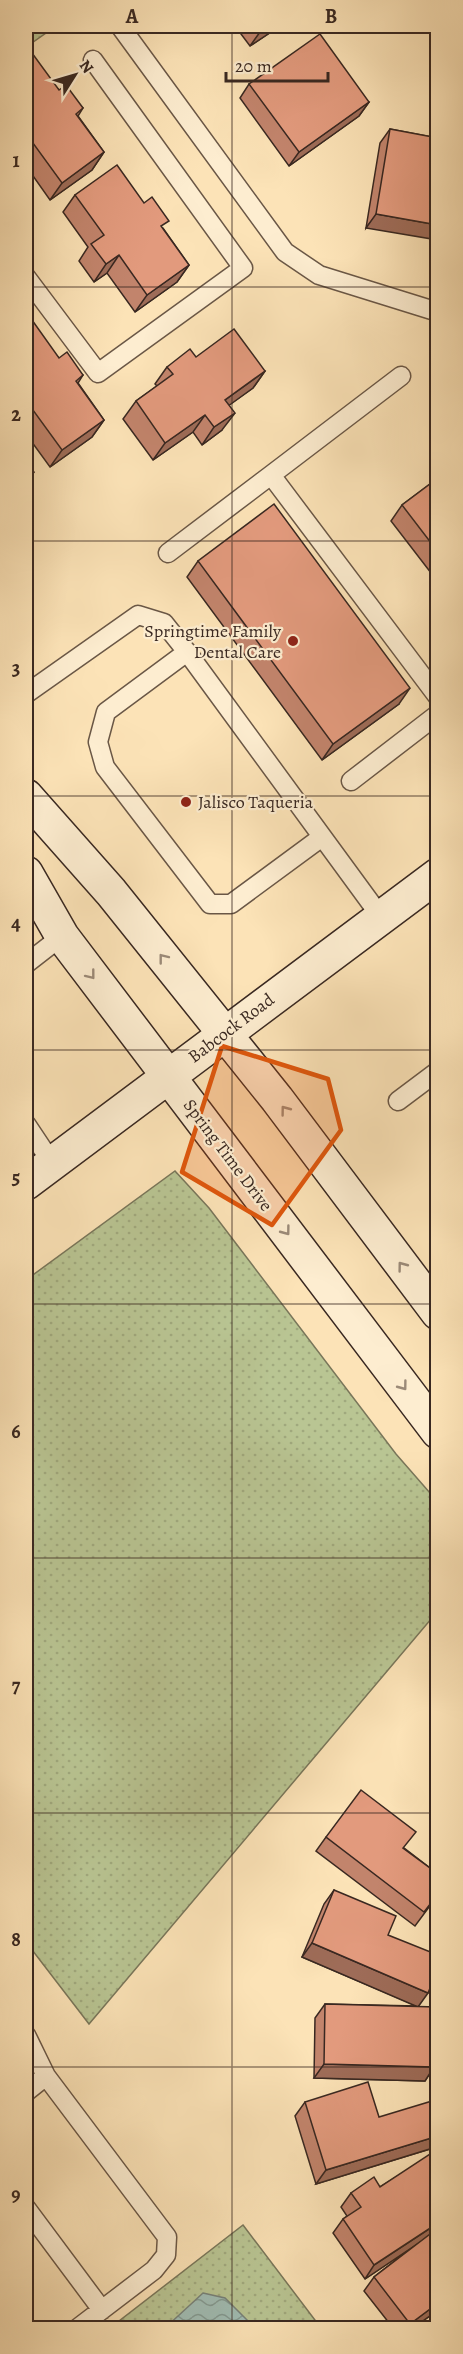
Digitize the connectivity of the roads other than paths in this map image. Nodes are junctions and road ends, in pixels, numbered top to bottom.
1 (120, 26) edge
2 (93, 60) dead end
3 (26, 277) edge
4 (438, 312) edge
5 (401, 376) dead end
6 (271, 475) junction
7 (168, 553) dead end
8 (187, 652) junction
9 (26, 694) edge
10 (438, 697) edge
11 (438, 714) edge
12 (351, 781) dead end
13 (26, 796) edge
14 (322, 837) junction
15 (26, 873) edge
16 (438, 875) edge
17 (381, 917) junction
18 (62, 936) junction
19 (26, 964) edge
20 (223, 1034) junction
21 (438, 1071) edge
22 (169, 1076) junction
23 (398, 1101) dead end
24 (26, 1124) edge
25 (52, 1163) junction
26 (26, 1183) edge
27 (438, 1313) edge
28 (438, 1432) edge
29 (26, 2035) edge
30 (46, 2076) junction
31 (26, 2092) edge
32 (26, 2208) edge
33 (102, 2310) junction
34 (78, 2328) edge

1 - 4 lane
2 - 3 lane
5 - 6 lane
6 - 7 lane
6 - 10 lane
8 - 9 lane
8 - 14 lane
8 - 14 lane
11 - 12 lane
20 -> 13 street
14 - 17 lane
15 - 18 street, Spring Time Drive
16 - 17 street, Babcock Road
17 - 20 street, Babcock Road
18 - 19 lane
18 -> 22 street, Spring Time Drive
20 - 22 street, Babcock Road
27 -> 20 street
21 - 23 lane
22 - 25 street, Babcock Road
22 -> 28 street, Spring Time Drive
24 - 25 lane
25 - 26 street, Babcock Road
29 - 30 lane
30 - 31 lane
30 - 33 lane
32 - 33 lane
33 - 34 lane

